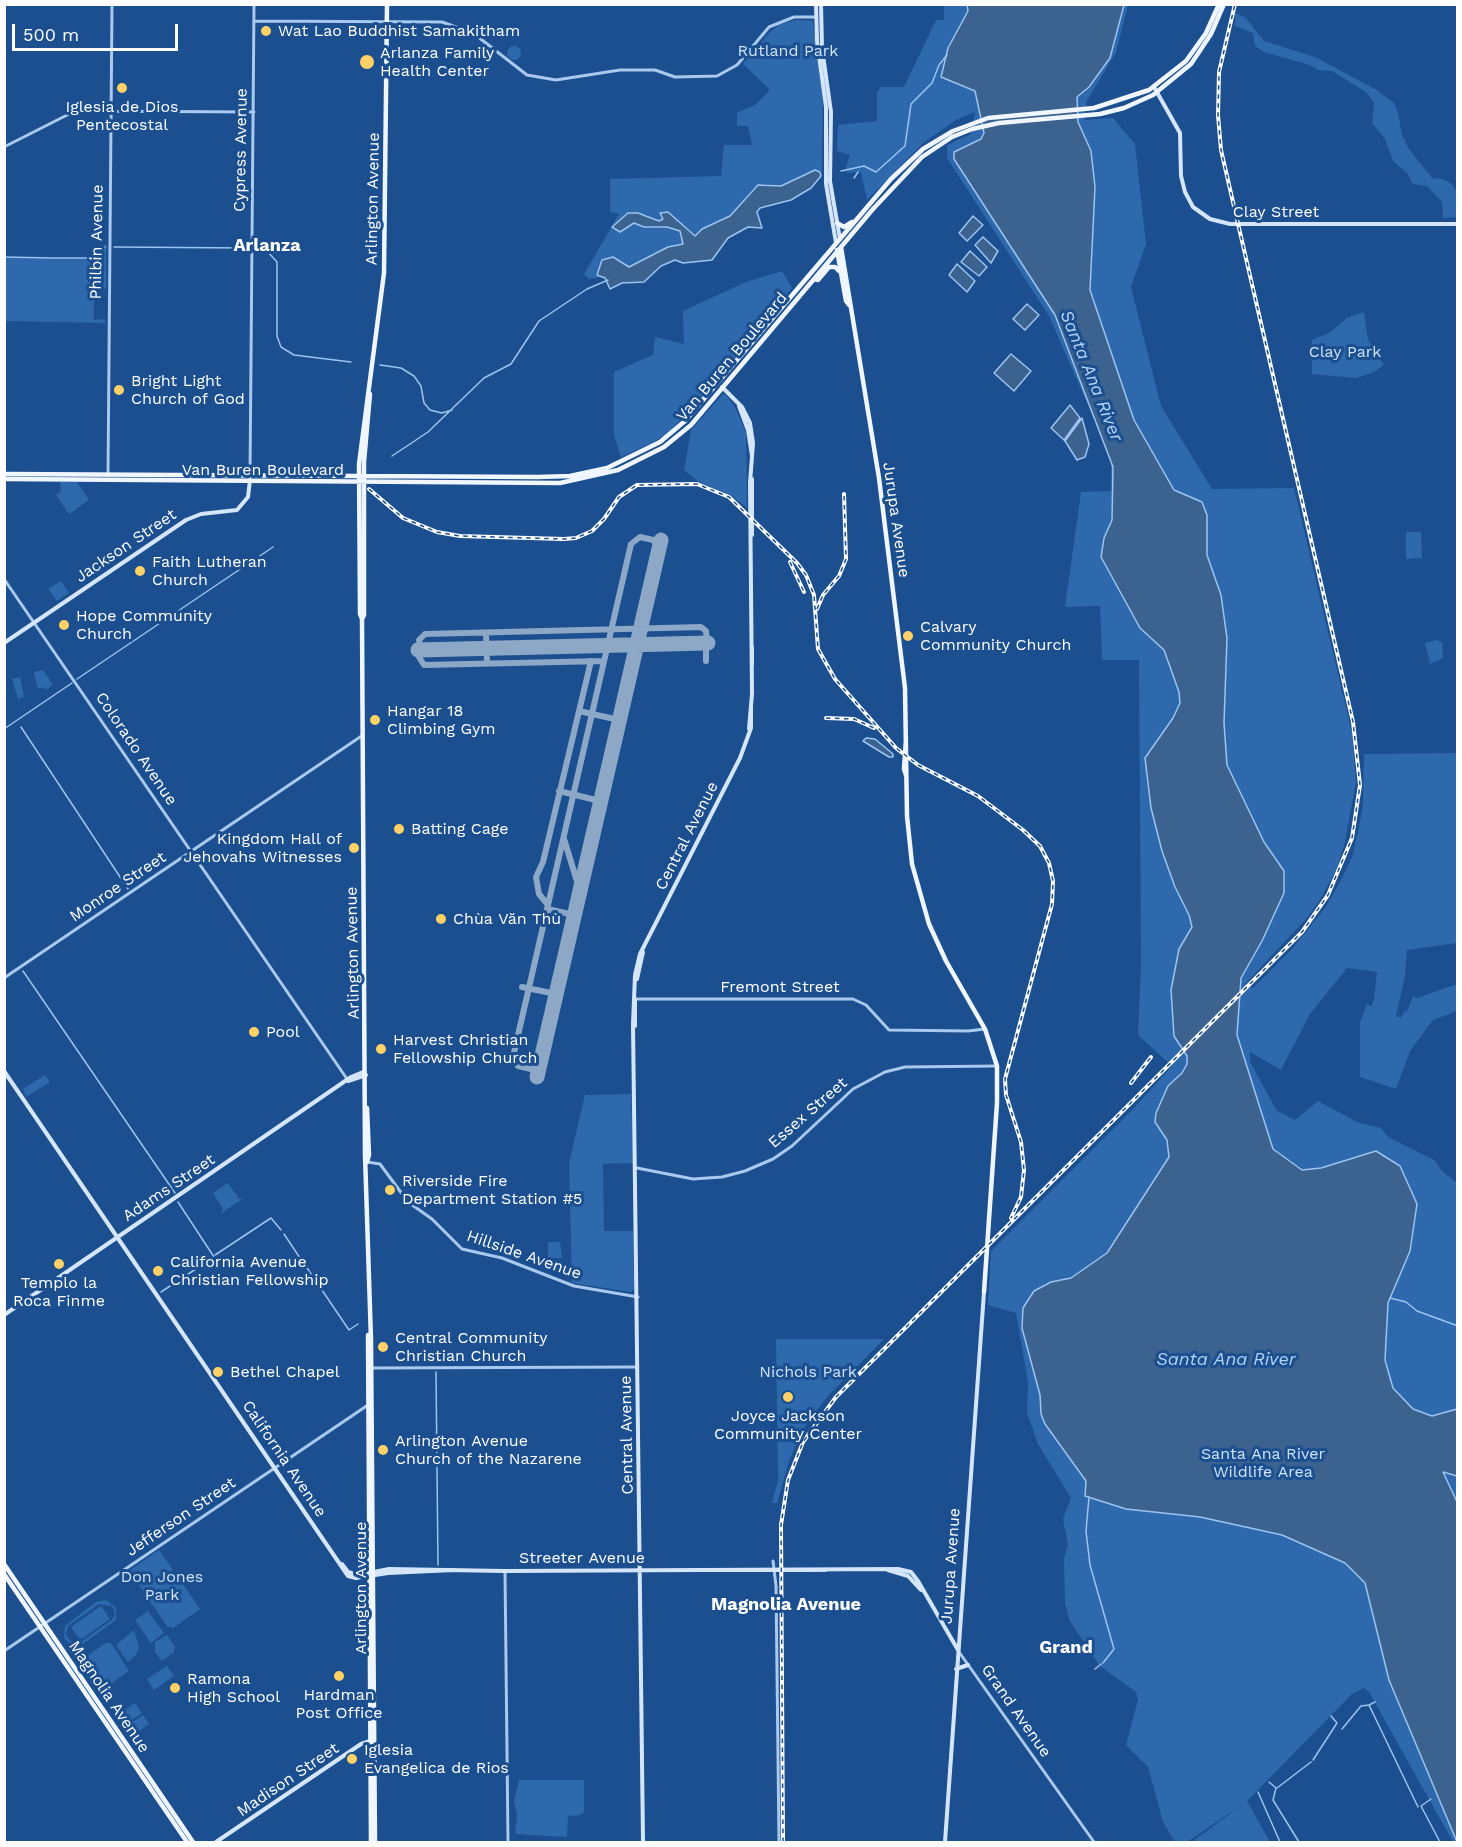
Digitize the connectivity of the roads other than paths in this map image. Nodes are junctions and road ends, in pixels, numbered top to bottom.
1 (112, 4) edge
2 (254, 4) edge
3 (387, 4) edge
4 (816, 4) edge
5 (822, 4) edge
6 (1219, 4) edge
7 (1224, 4) edge
8 (817, 17) junction
9 (254, 21) junction
10 (387, 23) junction
11 (1154, 87) junction
12 (1157, 93) junction
13 (111, 111) junction
14 (254, 112) junction
15 (971, 126) junction
16 (4, 147) edge
17 (829, 187) junction
18 (857, 219) junction
19 (837, 223) junction
20 (1458, 224) edge
21 (838, 246) junction
22 (840, 273) junction
23 (813, 279) junction
24 (849, 305) junction
25 (717, 383) junction
26 (723, 388) junction
27 (370, 393) junction
28 (366, 409) junction
29 (368, 423) junction
30 (4, 474) edge
31 (108, 477) junction
32 (4, 479) edge
33 (250, 479) junction
34 (315, 479) junction
35 (361, 479) junction
36 (4, 579) edge
37 (34, 622) junction
38 (4, 643) edge
39 (363, 734) junction
40 (191, 852) junction
41 (4, 978) edge
42 (635, 999) junction
43 (985, 1029) junction
44 (997, 1066) junction
45 (4, 1071) edge
46 (366, 1075) junction
47 (348, 1081) junction
48 (367, 1162) junction
49 (637, 1168) junction
50 (118, 1238) junction
51 (984, 1292) joint
52 (638, 1297) junction
53 (4, 1315) edge
54 (369, 1334) junction
55 (639, 1367) junction
56 (370, 1368) junction
57 (367, 1405) junction
58 (275, 1467) junction
59 (772, 1561) dead end
60 (4, 1564) edge
61 (641, 1570) junction
62 (505, 1571) junction
63 (4, 1574) edge
64 (371, 1574) junction
65 (909, 1574) joint
66 (43, 1625) junction
67 (958, 1633) junction
68 (949, 1635) junction
69 (958, 1650) junction
70 (4, 1651) edge
71 (968, 1665) junction
72 (956, 1669) junction
73 (372, 1740) junction
74 (188, 1842) edge
75 (193, 1842) edge
76 (216, 1842) edge
77 (373, 1842) edge
78 (508, 1842) edge
79 (643, 1842) edge
80 (778, 1842) edge
81 (945, 1842) edge
82 (1094, 1842) edge

1 - 13 street, Philbin Avenue
2 - 9 street, Cypress Avenue
3 - 10 main road, Arlington Avenue
4 - 8 main road, Jurupa Avenue
5 - 17 main road, Jurupa Avenue
6 - 11 main road, Van Buren Boulevard
7 - 12 main road, Van Buren Boulevard
8 - 10 street
8 - 17 main road, Jurupa Avenue
9 - 10 street
9 - 14 street, Cypress Avenue
10 - 27 main road, Arlington Avenue
11 - 12 main road, Clay Street
11 - 15 main road, Van Buren Boulevard
12 - 15 main road, Van Buren Boulevard
12 - 20 main road, Clay Street
13 - 14 street
13 - 16 street
13 - 31 street, Philbin Avenue
14 - 33 street, Cypress Avenue
15 - 18 main road, Van Buren Boulevard
15 - 21 main road, Van Buren Boulevard
17 - 19 main road, Jurupa Avenue
17 - 21 main road, Jurupa Avenue
18 - 19 main road
18 - 21 main road, Van Buren Boulevard
19 - 21 main road, Jurupa Avenue
21 - 22 main road, Jurupa Avenue
21 - 23 main road, Van Buren Boulevard
21 - 24 main road, Jurupa Avenue
21 - 25 main road, Van Buren Boulevard
22 - 23 main road
22 - 24 main road, Jurupa Avenue
23 - 26 main road, Van Buren Boulevard
24 - 43 main road, Jurupa Avenue
25 - 26 main road, Central Avenue
25 - 35 main road, Van Buren Boulevard
26 - 35 main road, Van Buren Boulevard
26 - 42 main road, Central Avenue
27 - 28 main road, Arlington Avenue
27 - 29 main road, Arlington Avenue
28 - 29 main road
28 - 35 main road, Arlington Avenue
29 - 35 main road, Arlington Avenue
30 - 31 main road, Van Buren Boulevard
31 - 32 main road, Van Buren Boulevard
31 - 33 main road, Van Buren Boulevard
33 - 34 main road, Van Buren Boulevard
33 - 34 main road, Van Buren Boulevard
33 - 37 main road, Jackson Street
34 - 35 main road, Van Buren Boulevard
34 - 35 main road, Van Buren Boulevard
35 - 39 main road, Arlington Avenue
36 - 37 street, Colorado Avenue
37 - 38 main road, Jackson Street
37 - 40 street, Colorado Avenue
39 - 40 street, Monroe Street
39 - 46 main road, Arlington Avenue
40 - 41 street, Monroe Street
40 - 47 street, Colorado Avenue
42 - 43 street, Fremont Street
42 - 49 main road, Central Avenue
43 - 44 main road, Jurupa Avenue
44 - 49 street, Essex Street
44 - 51 main road, Jurupa Avenue
45 - 50 main road, California Avenue
46 - 47 main road, Adams Street
46 - 48 main road, Arlington Avenue
47 - 50 main road, Adams Street
48 - 52 street, Hillside Avenue
48 - 54 main road, Arlington Avenue
49 - 52 main road, Central Avenue
50 - 53 main road, Adams Street
50 - 58 main road, California Avenue
51 - 67 main road, Jurupa Avenue
52 - 55 main road, Central Avenue
54 - 56 main road, Arlington Avenue
54 - 57 main road, Arlington Avenue
55 - 56 street
55 - 61 main road, Central Avenue
56 - 57 main road, Arlington Avenue
57 - 58 street, Jefferson Street
57 - 64 main road, Arlington Avenue
57 - 64 main road, Arlington Avenue
58 - 64 main road, California Avenue
58 - 66 street, Jefferson Street
59 - 80 street
60 - 66 main road, Magnolia Avenue
61 - 62 main road, Streeter Avenue
61 - 65 main road, Streeter Avenue
61 - 79 main road, Central Avenue
62 - 64 main road, Streeter Avenue
62 - 78 street
63 - 66 main road, Magnolia Avenue
64 - 73 main road, Arlington Avenue
65 - 68 main road, Grand Avenue
66 - 70 street, Jefferson Street
66 - 74 main road, Magnolia Avenue
66 - 75 main road, Magnolia Avenue
67 - 68 main road
67 - 69 main road, Jurupa Avenue
68 - 69 main road, Grand Avenue
69 - 71 street, Grand Avenue
69 - 72 main road, Jurupa Avenue
71 - 72 main road
71 - 82 street, Grand Avenue
72 - 81 main road, Jurupa Avenue
73 - 76 main road, Madison Street
73 - 77 main road, Arlington Avenue

